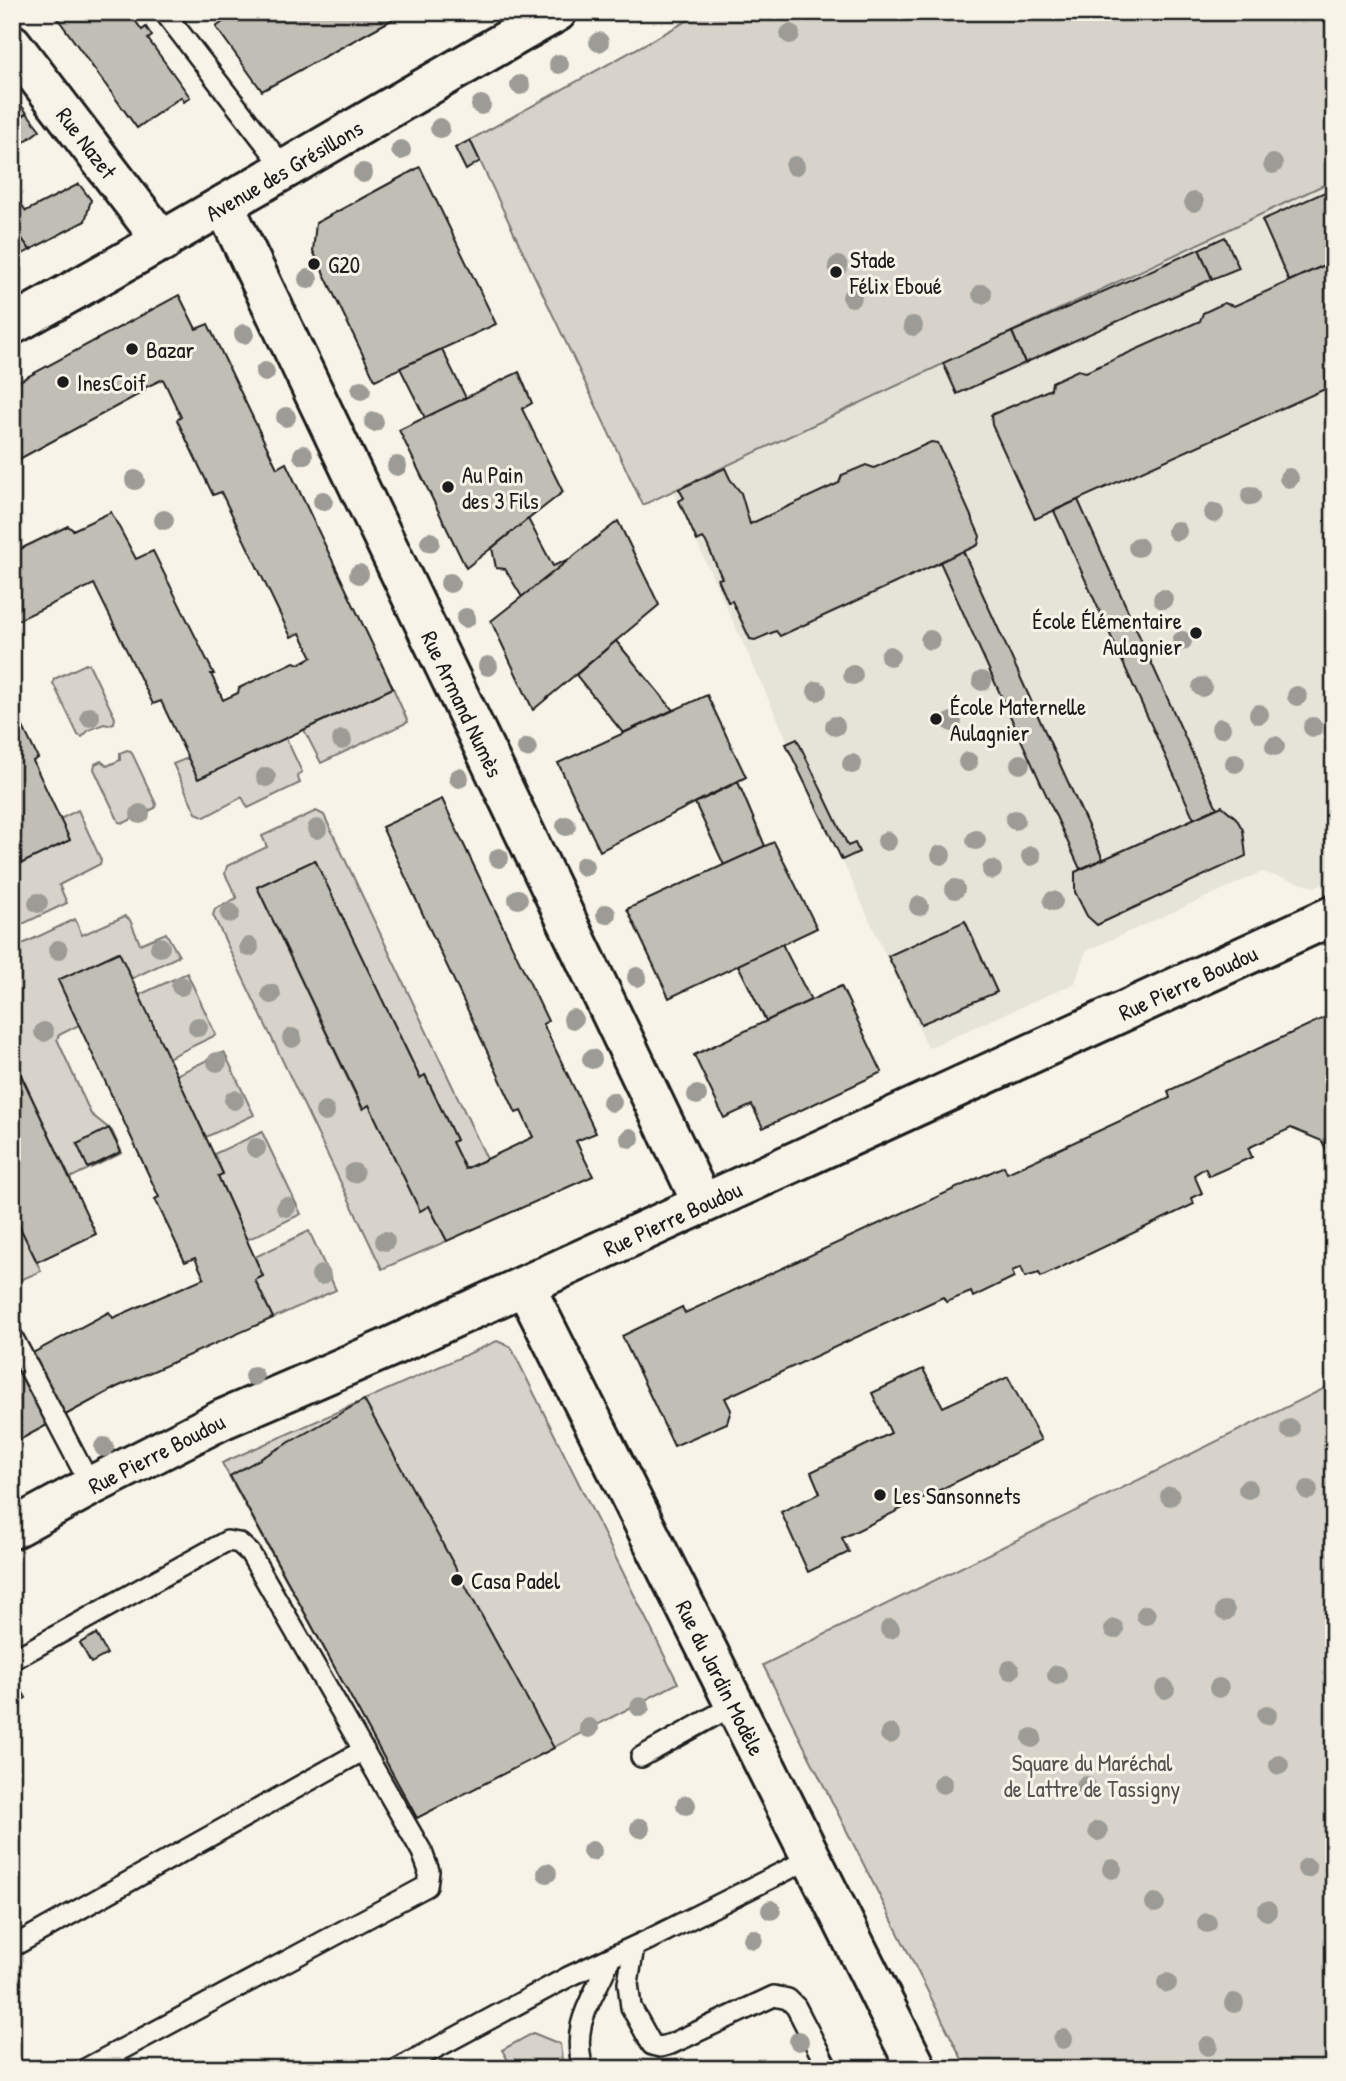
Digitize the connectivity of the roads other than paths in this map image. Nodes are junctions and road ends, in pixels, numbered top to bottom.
1 (164, 12) edge
2 (556, 12) edge
3 (12, 44) edge
4 (285, 169) junction
5 (224, 205) junction
6 (163, 242) junction
7 (12, 325) edge
8 (1334, 915) edge
9 (702, 1203) junction
10 (525, 1286) junction
11 (12, 1336) edge
12 (91, 1486) junction
13 (12, 1529) edge
14 (12, 1660) edge
15 (734, 1705) junction
16 (364, 1750) junction
17 (641, 1757) dead end
18 (811, 1857) junction
19 (13, 1944) edge
20 (634, 1947) junction
21 (610, 1958) junction
22 (85, 2069) edge
23 (397, 2069) edge
24 (583, 2069) edge
25 (828, 2069) edge
26 (916, 2069) edge

1 - 4 lane
2 - 4 street, Avenue des Grésillons
3 - 6 street, Rue Nazet
4 - 5 street, Avenue des Grésillons
5 - 6 street, Avenue des Grésillons
5 - 9 street, Rue Armand Numès
6 - 7 street, Avenue des Grésillons
8 - 9 street, Rue Pierre Boudou
9 - 10 street, Rue Pierre Boudou
10 - 12 street, Rue Pierre Boudou
10 - 15 street, Rue du Jardin Modèle
11 - 12 lane
12 - 13 street, Rue Pierre Boudou
14 - 16 lane
15 - 17 lane
15 - 18 street, Rue du Jardin Modèle
16 - 19 lane
16 - 22 lane
18 - 20 lane
18 - 26 street, Rue du Jardin Modèle
20 - 21 lane
20 - 25 lane
21 - 23 lane
21 - 24 lane

